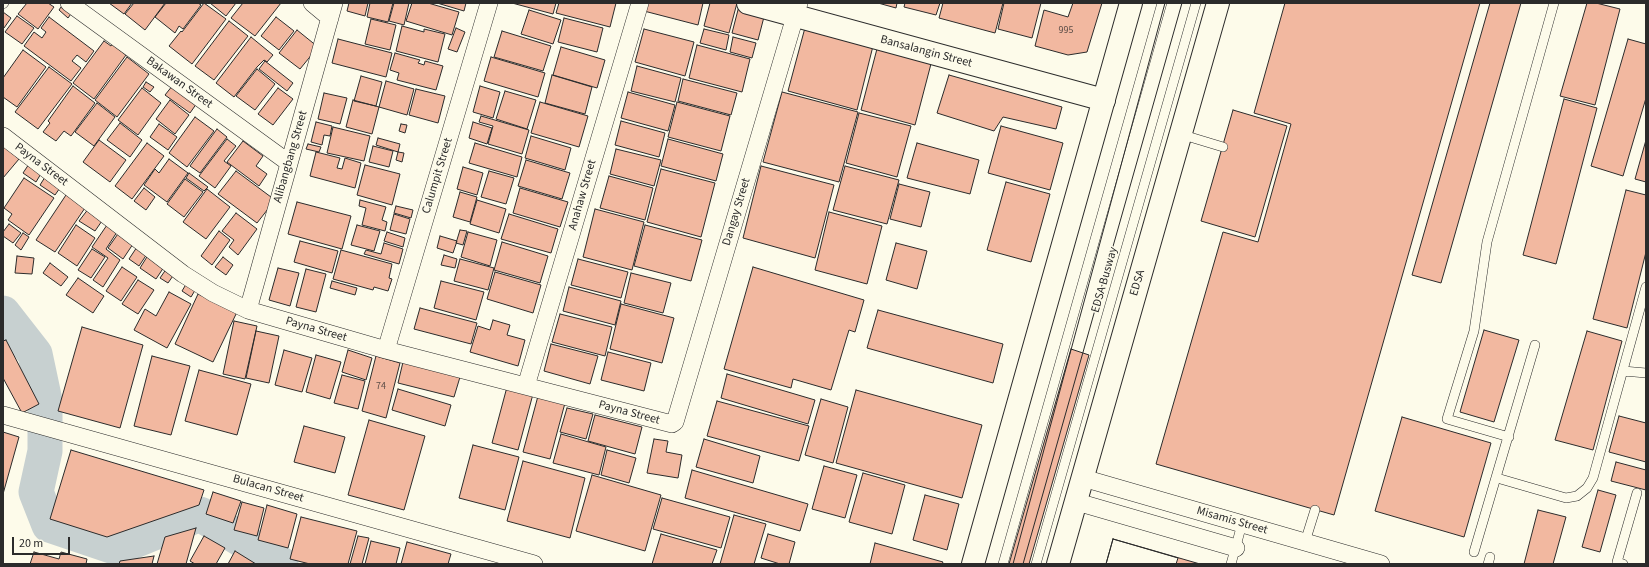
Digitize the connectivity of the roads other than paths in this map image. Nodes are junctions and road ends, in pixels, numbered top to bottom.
1 (69, 3) edge
2 (312, 3) edge
3 (489, 3) edge
4 (640, 3) edge
5 (748, 3) edge
6 (1131, 3) edge
7 (1162, 3) edge
8 (1196, 3) edge
9 (1211, 3) edge
10 (1218, 3) edge
11 (1554, 3) edge
12 (332, 10) edge
13 (797, 10) edge
14 (1104, 100) junction
15 (1180, 134) junction
16 (3, 136) edge
17 (1223, 147) dead end
18 (289, 163) junction
19 (1646, 287) edge
20 (248, 310) junction
21 (1535, 345) dead end
22 (386, 350) junction
23 (1623, 371) junction
24 (1646, 373) edge
25 (526, 386) junction
26 (3, 415) edge
27 (675, 422) joint
28 (1509, 437) junction
29 (1080, 477) junction
30 (1496, 478) junction
31 (1637, 493) dead end
32 (1077, 502) junction
33 (1315, 510) dead end
34 (1242, 524) junction
35 (1305, 542) junction
36 (1474, 552) dead end
37 (1233, 556) edge
38 (534, 564) edge
39 (973, 564) edge
40 (1003, 564) edge
41 (1036, 564) edge
42 (1058, 564) edge
43 (1381, 564) edge
44 (1623, 564) edge

1 - 18 street, Bakawan Street
2 - 12 street
3 - 22 street, Calumpit Street
4 - 25 street, Anahaw Street
5 - 13 main road, Bansalangin Street
6 - 14 main road
7 - 40 lane, EDSA Busway
8 - 41 lane, EDSA Busway
9 - 29 main road
10 - 15 main road, EDSA
11 - 28 lane
12 - 18 street, Alibangbang Street
13 - 14 main road, Bansalangin Street
13 - 27 street, Dangay Street
14 - 39 main road
15 - 17 lane
15 - 29 main road, EDSA
16 - 20 street, Payna Street
18 - 20 street, Alibangbang Street
19 - 23 lane
20 - 22 street, Payna Street
21 - 28 lane
22 - 25 street, Payna Street
23 - 24 lane
23 - 30 lane
25 - 27 street, Payna Street
26 - 38 street, Bulacan Street
28 - 30 lane
29 - 32 main road
29 - 34 street, Misamis Street
30 - 36 lane
31 - 44 lane
32 - 37 street, Misamis Street
32 - 42 main road
33 - 35 lane
34 - 35 street, Misamis Street
34 - 37 lane
35 - 43 street, Misamis Street

